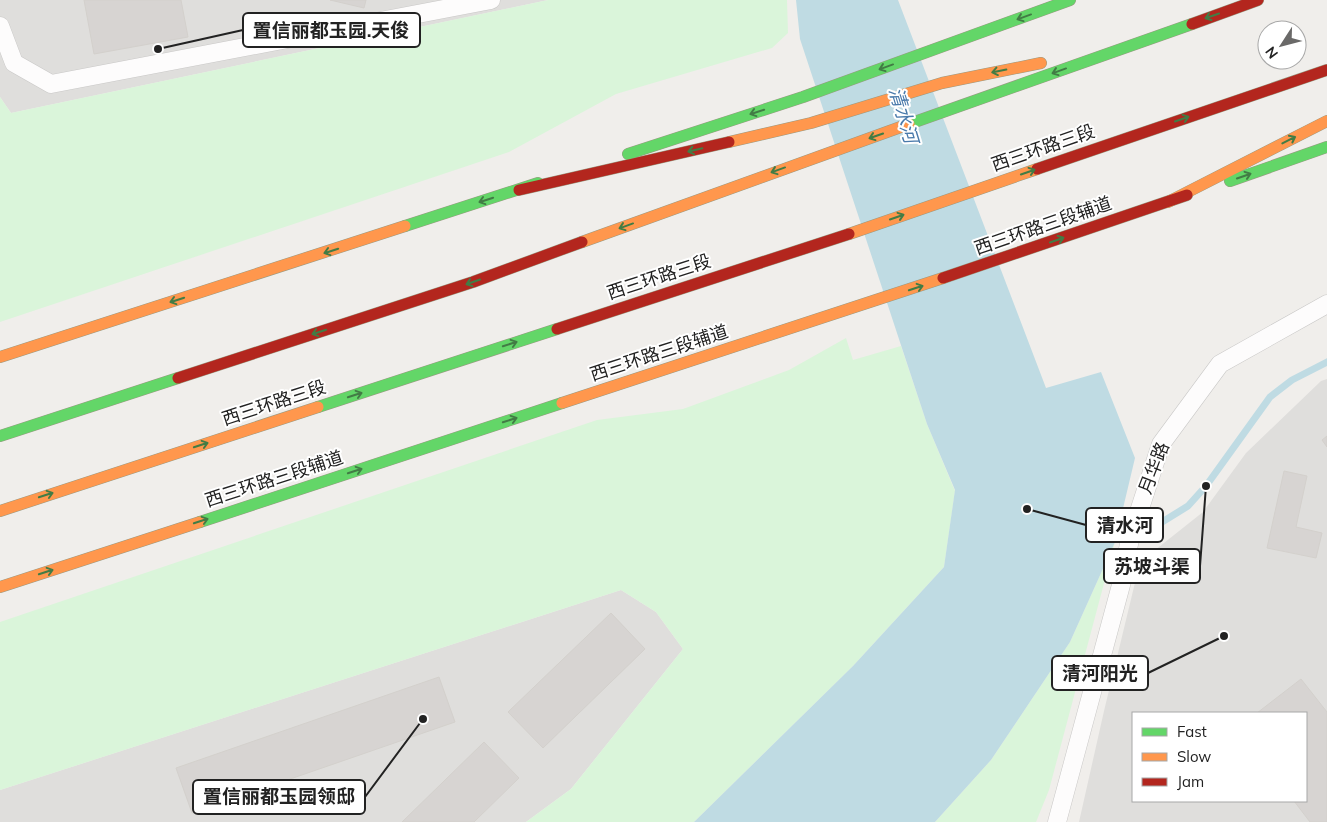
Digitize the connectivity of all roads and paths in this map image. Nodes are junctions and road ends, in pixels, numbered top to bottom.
1 (491, 0) edge
2 (1070, 0) edge
3 (1258, 0) edge
4 (0, 26) edge
5 (1133, 44) junction
6 (1327, 70) edge
7 (1327, 121) edge
8 (1322, 149) edge
9 (1327, 160) edge
10 (518, 190) junction
11 (1168, 202) junction
12 (1327, 304) edge
13 (0, 356) edge
14 (0, 436) edge
15 (0, 511) edge
16 (0, 587) edge
17 (1057, 822) edge

1 - 4 street
2 -> 10 main road
3 -> 5 main road
5 -> 10 main road
5 -> 14 main road
15 -> 6 main road, 西三环路三段
11 -> 7 main road
8 - 9 main road
11 -> 8 main road, 西三环路三段辅道
10 -> 13 main road
16 -> 11 main road, 西三环路三段辅道
12 - 17 street, 月华路

